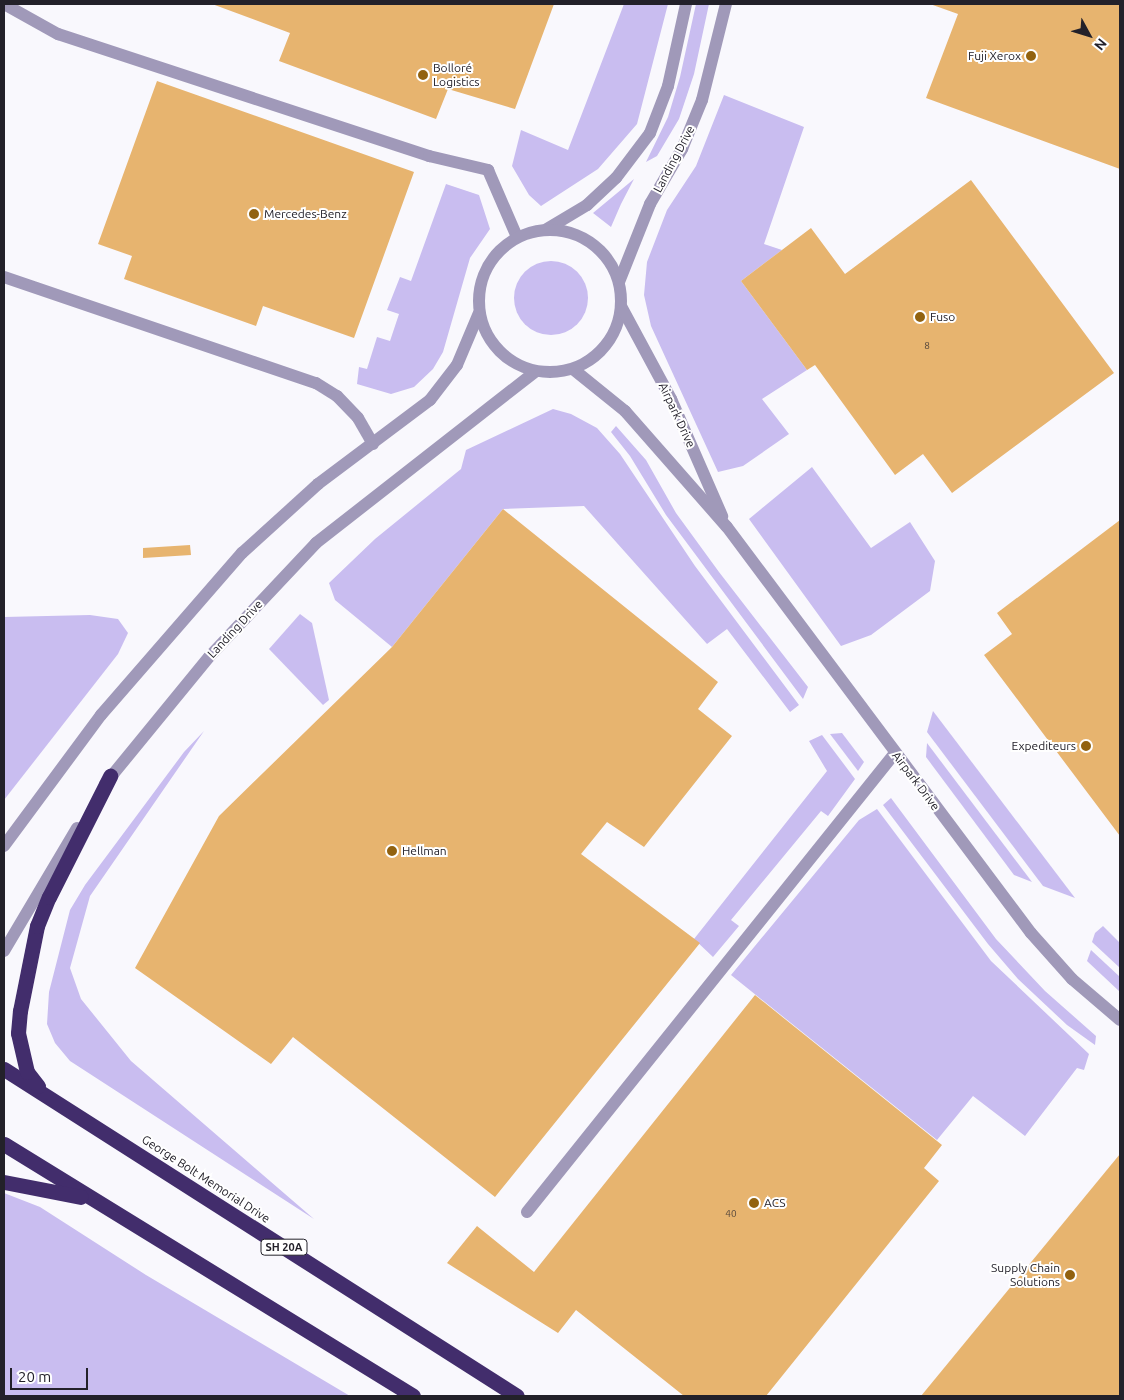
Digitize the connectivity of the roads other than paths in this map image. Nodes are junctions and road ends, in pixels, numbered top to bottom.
1 (4, 4) edge
2 (686, 4) edge
3 (726, 4) edge
4 (547, 229) junction
5 (517, 237) junction
6 (4, 278) edge
7 (619, 282) junction
8 (622, 306) junction
9 (479, 314) junction
10 (573, 369) junction
11 (536, 371) junction
12 (373, 444) junction
13 (727, 527) junction
14 (895, 754) junction
15 (110, 776) junction
16 (4, 846) edge
17 (4, 951) edge
18 (1120, 1020) edge
19 (4, 1069) edge
20 (52, 1098) junction
21 (4, 1144) edge
22 (4, 1182) edge
23 (92, 1200) junction
24 (527, 1212) dead end
25 (412, 1396) edge
26 (517, 1396) edge

1 - 5 street
2 - 4 street
3 - 7 street, Landing Drive
4 - 5 street
4 - 7 street
5 - 9 street
6 - 12 street
7 - 8 street
8 - 10 street
8 - 13 street, Airpark Drive
9 - 11 street
9 - 12 street
10 - 11 street
10 - 13 street, Airpark Drive
11 - 15 street, Landing Drive
12 - 16 street
13 - 14 street, Airpark Drive
14 - 18 street, Airpark Drive
14 - 24 street
15 - 17 street, Landing Drive
15 - 20 highway
19 - 20 highway, George Bolt Memorial Drive / SH 20A
20 - 26 highway, George Bolt Memorial Drive / SH 20A
21 - 23 highway
22 - 23 highway
23 - 25 highway

